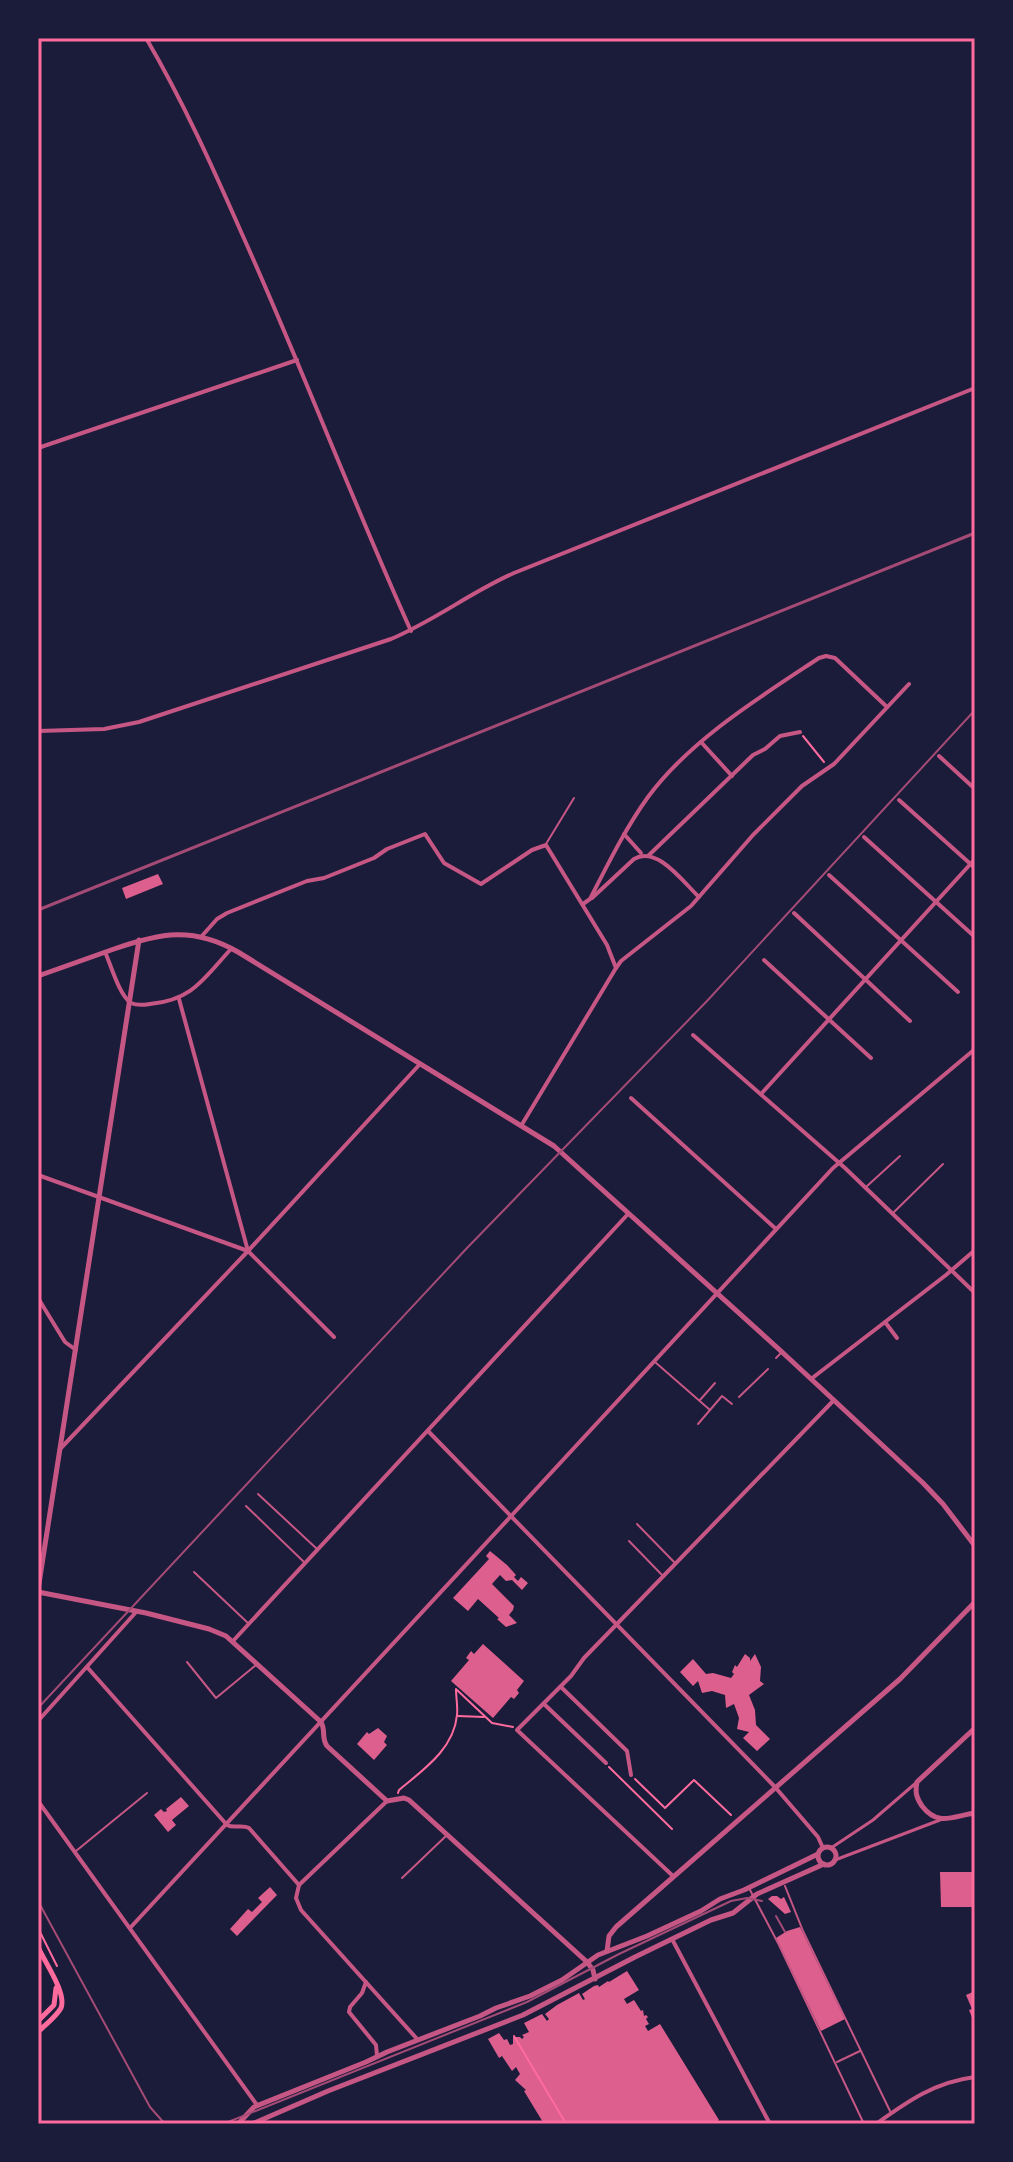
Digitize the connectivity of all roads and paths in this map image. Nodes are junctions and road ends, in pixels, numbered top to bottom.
1 (146, 38) edge
2 (297, 360) junction
3 (975, 388) edge
4 (38, 448) edge
5 (411, 631) junction
6 (909, 684) dead end
7 (887, 707) junction
8 (38, 731) edge
9 (800, 732) joint
10 (701, 742) junction
11 (939, 756) dead end
12 (829, 768) junction
13 (732, 776) junction
14 (975, 789) edge
15 (574, 798) dead end
16 (899, 800) dead end
17 (624, 834) junction
18 (864, 837) dead end
19 (546, 845) junction
20 (642, 854) junction
21 (649, 855) junction
22 (975, 859) edge
23 (973, 866) edge
24 (829, 875) dead end
25 (699, 897) junction
26 (590, 899) junction
27 (936, 902) junction
28 (583, 904) junction
29 (794, 913) dead end
30 (201, 937) junction
31 (975, 937) edge
32 (139, 940) junction
33 (901, 940) junction
34 (231, 949) junction
35 (105, 952) junction
36 (764, 960) dead end
37 (616, 968) junction
38 (38, 976) edge
39 (865, 979) junction
40 (958, 992) dead end
41 (179, 999) junction
42 (131, 1002) junction
43 (829, 1019) junction
44 (910, 1021) dead end
45 (693, 1035) dead end
46 (975, 1049) edge
47 (871, 1058) dead end
48 (420, 1064) junction
49 (761, 1094) junction
50 (631, 1098) dead end
51 (521, 1126) junction
52 (900, 1156) dead end
53 (839, 1163) junction
54 (943, 1164) dead end
55 (38, 1175) edge
56 (865, 1188) junction
57 (100, 1198) junction
58 (628, 1214) junction
59 (892, 1214) junction
60 (776, 1229) junction
61 (975, 1250) edge
62 (248, 1251) junction
63 (952, 1271) junction
64 (975, 1293) edge
65 (717, 1294) junction
66 (38, 1298) edge
67 (885, 1322) junction
68 (334, 1337) dead end
69 (897, 1338) dead end
70 (76, 1350) junction
71 (782, 1352) junction
72 (776, 1358) dead end
73 (655, 1361) junction
74 (768, 1369) dead end
75 (811, 1379) junction
76 (715, 1383) dead end
77 (739, 1397) dead end
78 (834, 1400) junction
79 (699, 1401) junction
80 (732, 1404) dead end
81 (710, 1410) junction
82 (698, 1424) dead end
83 (428, 1431) junction
84 (60, 1449) junction
85 (258, 1494) dead end
86 (246, 1506) dead end
87 (511, 1516) junction
88 (637, 1524) dead end
89 (629, 1541) dead end
90 (975, 1546) edge
91 (318, 1550) junction
92 (306, 1563) junction
93 (676, 1563) junction
94 (194, 1572) dead end
95 (664, 1577) junction
96 (38, 1591) edge
97 (975, 1602) edge
98 (137, 1611) junction
99 (618, 1624) junction
100 (250, 1625) junction
101 (233, 1641) junction
102 (187, 1662) dead end
103 (257, 1664) junction
104 (87, 1667) junction
105 (561, 1687) junction
106 (544, 1704) junction
107 (457, 1716) junction
108 (487, 1717) junction
109 (38, 1721) edge
110 (321, 1722) junction
111 (975, 1728) edge
112 (517, 1730) junction
113 (606, 1763) joint
114 (631, 1775) joint
115 (917, 1782) junction
116 (775, 1787) junction
117 (147, 1793) dead end
118 (397, 1799) junction
119 (38, 1801) edge
120 (387, 1801) junction
121 (975, 1813) edge
122 (944, 1819) junction
123 (737, 1821) junction
124 (227, 1825) junction
125 (672, 1829) dead end
126 (448, 1834) junction
127 (823, 1848) junction
128 (831, 1848) junction
129 (75, 1852) junction
130 (818, 1854) junction
131 (835, 1860) junction
132 (824, 1864) junction
133 (779, 1874) junction
134 (673, 1876) junction
135 (402, 1878) dead end
136 (783, 1882) junction
137 (299, 1885) junction
138 (749, 1888) junction
139 (753, 1896) junction
140 (130, 1928) junction
141 (672, 1939) junction
142 (39, 1949) edge
143 (607, 1951) junction
144 (587, 1962) junction
145 (595, 1979) junction
146 (366, 1982) junction
147 (56, 1983) junction
148 (38, 2021) edge
149 (38, 2032) edge
150 (514, 2036) dead end
151 (418, 2040) junction
152 (861, 2051) junction
153 (377, 2056) junction
154 (835, 2063) junction
155 (975, 2077) edge
156 (257, 2105) junction
157 (891, 2113) junction
158 (238, 2124) edge
159 (252, 2124) edge
160 (569, 2124) edge
161 (770, 2124) edge
162 (864, 2124) edge
163 (876, 2124) edge

1 - 2 street
2 - 4 street
2 - 5 street
3 - 5 street
5 - 8 street
6 - 7 street
7 - 10 street
7 - 12 street
9 - 12 path
9 - 13 street
10 - 13 street
10 - 17 street
11 - 14 street
12 - 25 street
13 - 21 street
15 - 19 lane
16 - 23 street
17 - 20 street
17 - 26 street
18 - 27 street
19 - 28 street
19 - 30 street
20 - 21 street
20 - 26 street
21 - 25 street
22 - 23 street
23 - 27 street
24 - 33 street
25 - 37 street
26 - 28 street
27 - 31 street
27 - 33 street
28 - 37 street
29 - 39 street
30 - 32 street
30 - 34 street
32 - 35 street
32 - 42 street
33 - 39 street
33 - 40 street
34 - 41 street
34 - 48 street
35 - 38 street
35 - 42 street
36 - 43 street
37 - 51 street
39 - 43 street
39 - 44 street
41 - 42 street
41 - 62 street
42 - 57 street
43 - 47 street
43 - 49 street
45 - 49 street
46 - 53 street
48 - 51 street
48 - 62 street
49 - 53 street
50 - 60 street
51 - 58 street
52 - 56 lane
53 - 56 street
53 - 60 street
54 - 59 lane
55 - 57 street
56 - 59 street
57 - 62 street
57 - 70 street
58 - 65 street
58 - 83 street
59 - 63 street
60 - 65 street
61 - 63 street
62 - 68 street
62 - 84 street
63 - 64 street
63 - 67 street
65 - 71 street
65 - 73 street
66 - 70 street
67 - 69 street
67 - 75 street
70 - 84 street
71 - 72 lane
71 - 75 street
73 - 79 lane
73 - 87 street
74 - 77 lane
75 - 78 street
76 - 79 lane
78 - 90 street
78 - 93 street
79 - 81 lane
80 - 81 lane
81 - 82 lane
83 - 87 street
83 - 91 street
84 - 96 street
85 - 91 lane
86 - 92 lane
87 - 99 street
87 - 110 street
88 - 93 lane
89 - 95 lane
91 - 92 street
92 - 100 street
93 - 95 street
94 - 100 lane
95 - 99 street
96 - 98 street
97 - 116 street
98 - 101 street
98 - 104 street
99 - 105 street
99 - 116 street
100 - 101 street
101 - 103 street
102 - 103 lane
103 - 110 street
104 - 109 street
104 - 124 street
105 - 106 street
105 - 114 street
106 - 112 street
106 - 113 street
107 - 108 path
107 - 108 path
107 - 118 path
108 - 112 path
110 - 120 street
110 - 124 street
111 - 115 street
112 - 134 street
113 - 125 path
114 - 123 path
115 - 122 street
115 - 128 street
116 - 123 street
116 - 127 street
117 - 129 lane
118 - 120 street
118 - 126 street
119 - 129 street
120 - 137 street
121 - 122 street
122 - 131 street
123 - 134 street
124 - 137 street
124 - 140 street
126 - 135 lane
126 - 144 street
127 - 128 street
127 - 130 street
128 - 131 street
129 - 140 street
130 - 132 street
130 - 133 street
131 - 132 street
132 - 136 street
133 - 136 lane
133 - 138 street
134 - 143 street
136 - 139 street
136 - 152 lane
137 - 146 street
138 - 139 lane
138 - 143 street
139 - 141 street
139 - 154 lane
140 - 156 street
141 - 145 street
141 - 161 street
142 - 147 main road
143 - 144 street
144 - 145 street
144 - 151 street
145 - 159 street
146 - 151 street
146 - 153 street
147 - 148 main road
147 - 149 main road
150 - 160 path
151 - 153 street
152 - 154 lane
152 - 157 lane
153 - 156 street
154 - 162 lane
155 - 157 street
156 - 158 street
157 - 163 street

